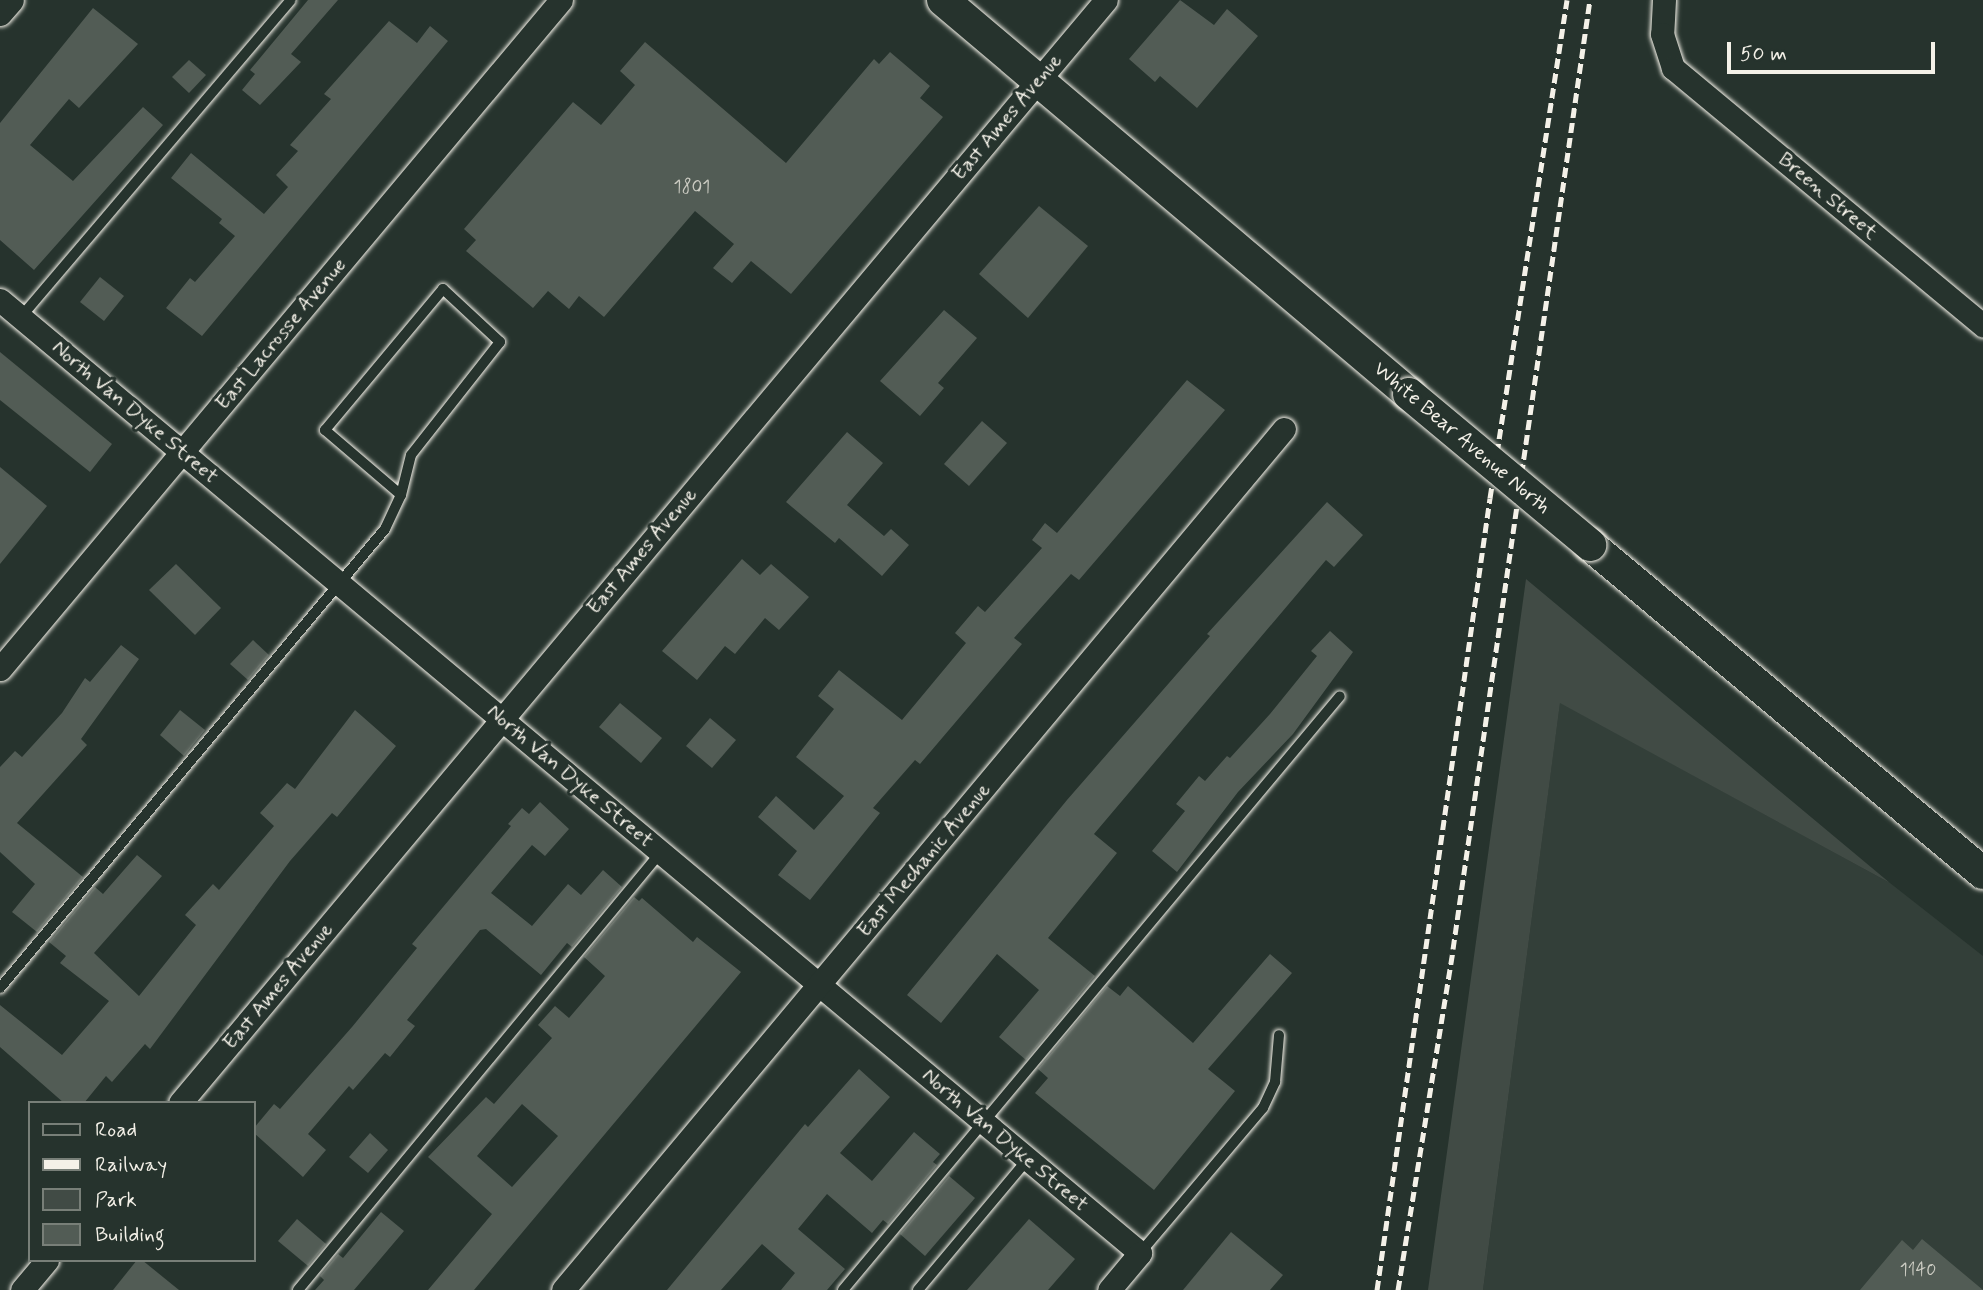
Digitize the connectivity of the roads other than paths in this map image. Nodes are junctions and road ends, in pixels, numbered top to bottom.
1 (12, 0) edge
2 (291, 0) edge
3 (561, 0) edge
4 (943, 0) edge
5 (1105, 0) edge
6 (1664, 0) edge
7 (0, 14) edge
8 (1038, 79) junction
9 (0, 300) edge
10 (21, 317) junction
11 (1983, 325) edge
12 (1283, 429) dead end
13 (183, 451) junction
14 (401, 495) junction
15 (339, 582) junction
16 (0, 669) edge
17 (1340, 696) dead end
18 (502, 719) junction
19 (662, 852) junction
20 (1983, 873) edge
21 (820, 984) junction
22 (0, 988) edge
23 (1279, 1035) dead end
24 (182, 1101) edge
25 (984, 1122) junction
26 (1028, 1159) junction
27 (1140, 1253) junction
28 (45, 1262) edge
29 (22, 1290) edge
30 (298, 1290) edge
31 (563, 1290) edge
32 (843, 1290) edge
33 (918, 1290) edge
34 (1109, 1290) edge

1 - 7 street
2 - 10 lane
3 - 13 street, East Lacrosse Avenue
4 - 8 main road, White Bear Avenue North
5 - 8 street, East Ames Avenue
6 - 11 street, Breen Street
8 - 18 street, East Ames Avenue
8 - 20 main road, White Bear Avenue North, bridge
9 - 10 street, North Van Dyke Street
10 - 13 street, North Van Dyke Street
12 - 21 street, East Mechanic Avenue
13 - 15 street, North Van Dyke Street
13 - 16 street, East Lacrosse Avenue
14 - 14 lane
14 - 15 lane
15 - 18 street, North Van Dyke Street
15 - 22 lane
17 - 25 lane
18 - 19 street, North Van Dyke Street
18 - 24 street, East Ames Avenue
19 - 21 street, North Van Dyke Street
19 - 30 lane
21 - 25 street, North Van Dyke Street
21 - 31 street, East Mechanic Avenue
23 - 27 lane
25 - 26 street, North Van Dyke Street
25 - 32 lane
26 - 27 street, North Van Dyke Street
26 - 33 lane
27 - 34 street
28 - 29 street

